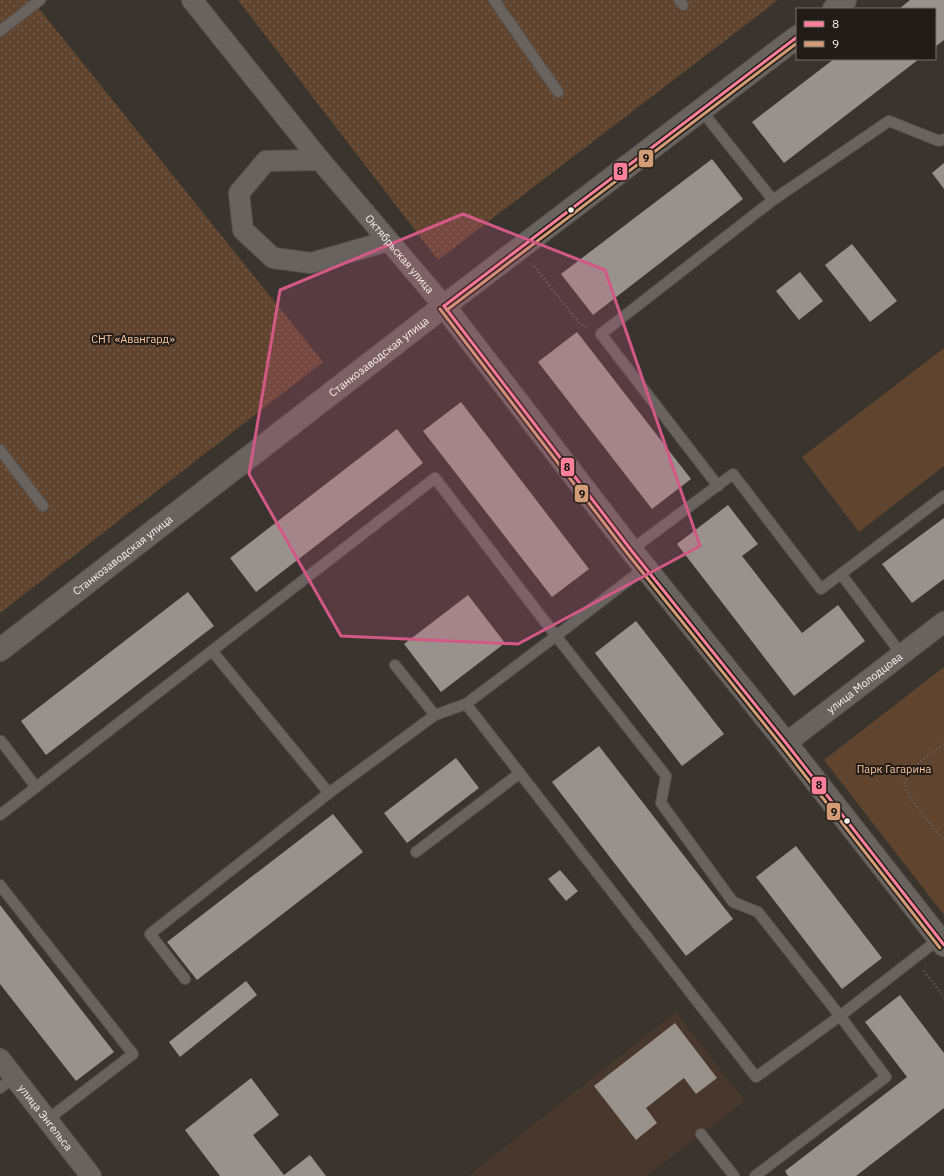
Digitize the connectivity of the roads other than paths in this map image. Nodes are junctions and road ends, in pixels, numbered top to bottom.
1 (40, 0) edge
2 (192, 0) edge
3 (494, 0) edge
4 (845, 0) edge
5 (835, 8) edge
6 (0, 31) edge
7 (796, 38) edge
8 (558, 92) dead end
9 (702, 110) junction
10 (944, 138) edge
11 (320, 160) junction
12 (773, 200) junction
13 (388, 241) junction
14 (444, 306) junction
15 (0, 450) edge
16 (718, 486) junction
17 (944, 496) edge
18 (43, 506) dead end
19 (631, 550) junction
20 (646, 567) junction
21 (841, 574) junction
22 (944, 622) edge
23 (556, 636) junction
24 (0, 650) edge
25 (212, 651) junction
26 (902, 654) junction
27 (395, 665) dead end
28 (466, 704) junction
29 (435, 715) junction
30 (0, 741) edge
31 (786, 743) junction
32 (520, 773) junction
33 (36, 787) junction
34 (329, 793) junction
35 (0, 815) edge
36 (416, 852) dead end
37 (0, 885) edge
38 (941, 942) edge
39 (185, 979) dead end
40 (840, 1016) junction
41 (0, 1060) edge
42 (7, 1083) edge
43 (47, 1120) junction
44 (702, 1134) dead end
45 (91, 1176) edge
46 (734, 1176) edge
47 (755, 1176) edge

1 - 6 lane
2 - 11 street, Октябрьская улица
3 - 8 lane
4 - 5 street
7 - 9 street, Станкозаводская улица
9 - 12 lane
9 - 14 street, Станкозаводская улица
10 - 12 lane
11 - 13 street, Октябрьская улица
11 - 13 street
12 - 16 lane
13 - 14 street, Октябрьская улица
14 - 19 street, Октябрьская улица
14 - 24 street, Станкозаводская улица
15 - 18 lane
16 - 19 lane
16 - 21 lane
17 - 21 lane
19 - 20 street, Октябрьская улица
20 - 23 lane
20 - 31 street, Октябрьская улица
21 - 26 lane
22 - 26 street, улица Молодцова
23 - 25 lane
23 - 28 lane
23 - 40 lane
25 - 33 lane
25 - 34 lane
26 - 31 street, улица Молодцова
27 - 29 lane
28 - 29 lane
28 - 32 lane
29 - 34 lane
30 - 33 lane
31 - 38 street, Октябрьская улица
32 - 36 lane
32 - 40 lane
33 - 35 lane
34 - 39 lane
37 - 43 lane
38 - 40 lane
40 - 47 lane
41 - 42 street, улица Энгельса
42 - 43 street, улица Энгельса
43 - 45 street, улица Энгельса
44 - 46 lane

